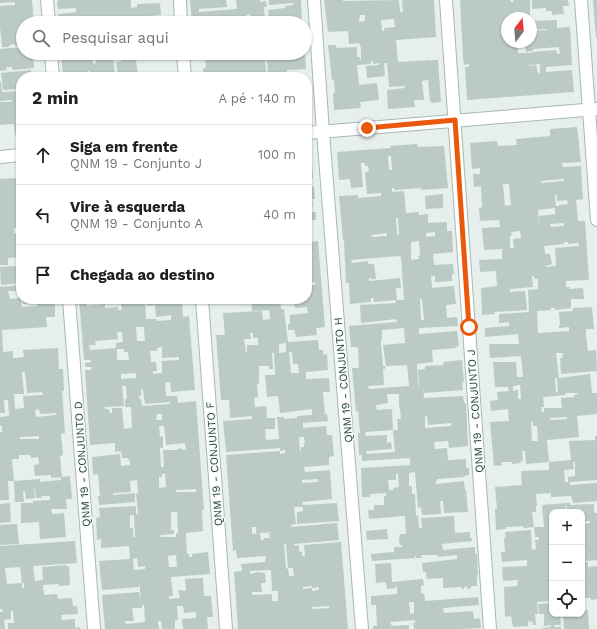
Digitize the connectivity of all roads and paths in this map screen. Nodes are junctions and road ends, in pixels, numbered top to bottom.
1 (47, 0) edge
2 (180, 0) edge
3 (314, 0) edge
4 (446, 0) edge
5 (581, 0) edge
6 (48, 16) edge
7 (181, 16) edge
8 (52, 60) edge
9 (184, 60) edge
10 (53, 72) edge
11 (185, 72) edge
12 (593, 109) edge
13 (455, 120) junction
14 (323, 132) junction
15 (312, 133) edge
16 (16, 155) edge
17 (0, 157) edge
18 (597, 220) edge
19 (69, 304) edge
20 (202, 304) edge
21 (94, 629) edge
22 (226, 629) edge
23 (362, 629) edge
24 (490, 629) edge

1 - 6 street
2 - 7 street
3 - 14 street, QNM 19 - CONJUNTO H
4 - 13 street, QNM 19 - CONJUNTO J
5 - 12 street
8 - 10 street
9 - 11 street
12 - 13 street
12 - 18 street
13 - 14 street
13 - 24 street, QNM 19 - CONJUNTO J
14 - 15 street
14 - 23 street, QNM 19 - CONJUNTO H
16 - 17 street
19 - 21 street, QNM 19 - CONJUNTO D
20 - 22 street, QNM 19 - CONJUNTO F

